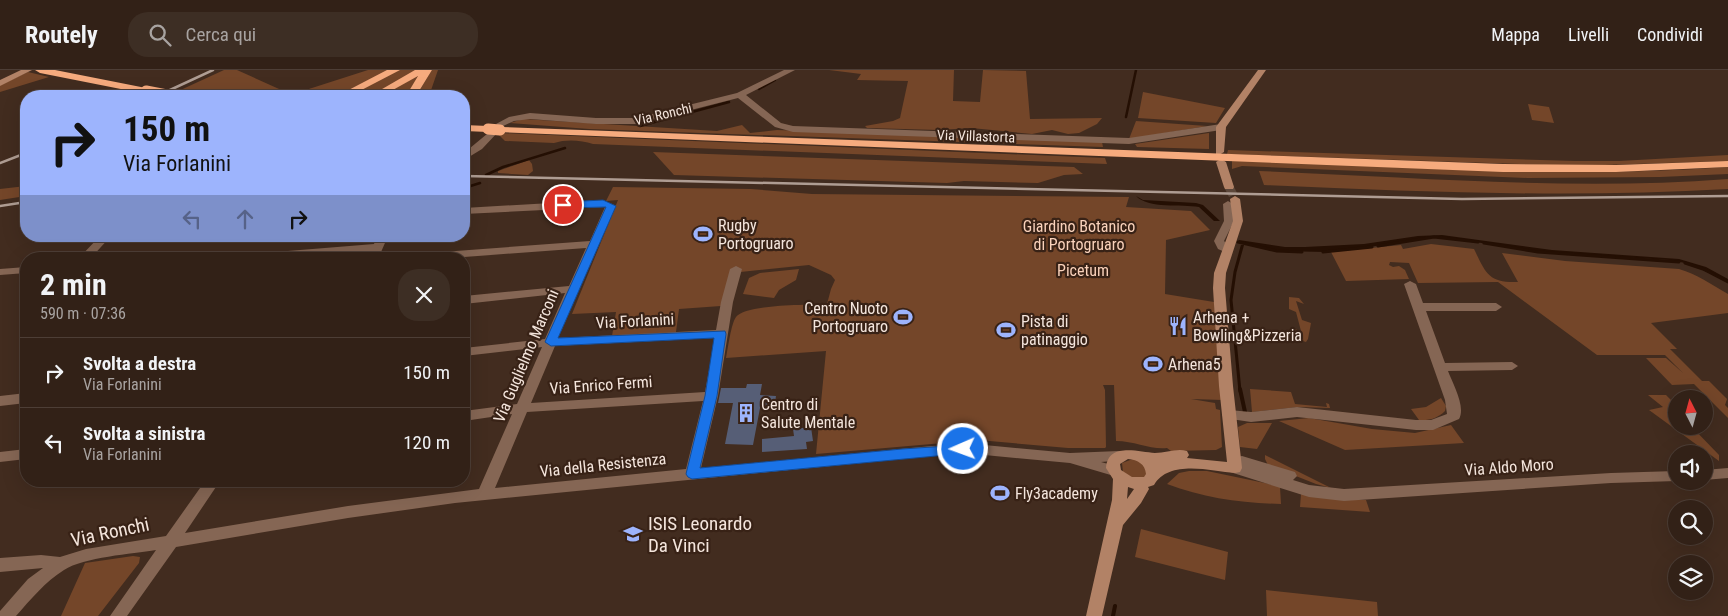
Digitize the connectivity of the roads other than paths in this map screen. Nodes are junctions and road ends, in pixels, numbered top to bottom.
1 (21, 70) edge
2 (28, 70) edge
3 (40, 70) edge
4 (395, 70) edge
5 (422, 70) edge
6 (427, 70) edge
7 (790, 70) edge
8 (1262, 70) edge
9 (0, 75) edge
10 (0, 81) edge
11 (136, 90) edge
12 (354, 90) edge
13 (386, 90) edge
14 (415, 90) edge
15 (740, 95) junction
16 (1221, 127) junction
17 (470, 128) edge
18 (496, 129) junction
19 (470, 153) edge
20 (1728, 164) edge
21 (1229, 187) tunnel mouth
22 (1232, 201) tunnel mouth
23 (470, 211) edge
24 (100, 242) edge
25 (381, 242) edge
26 (594, 244) junction
27 (343, 250) junction
28 (90, 252) edge
29 (317, 252) edge
30 (346, 252) edge
31 (470, 253) edge
32 (736, 269) dead end
33 (20, 270) edge
34 (0, 272) edge
35 (1410, 284) dead end
36 (573, 289) junction
37 (470, 299) edge
38 (1419, 307) junction
39 (1496, 307) dead end
40 (721, 334) junction
41 (551, 342) junction
42 (470, 351) edge
43 (1512, 366) dead end
44 (1440, 367) junction
45 (711, 396) junction
46 (20, 398) edge
47 (0, 400) edge
48 (521, 408) junction
49 (470, 415) edge
50 (1229, 415) junction
51 (20, 455) edge
52 (1119, 456) junction
53 (1139, 456) junction
54 (0, 457) edge
55 (1070, 458) junction
56 (1235, 464) junction
57 (1728, 473) edge
58 (692, 474) junction
59 (1153, 474) junction
60 (1713, 474) edge
61 (1117, 475) junction
62 (1668, 476) edge
63 (1139, 484) junction
64 (209, 487) edge
65 (484, 495) junction
66 (1344, 495) junction
67 (1117, 521) junction
68 (172, 540) junction
69 (0, 564) edge
70 (60, 564) junction
71 (6, 616) edge
72 (118, 616) edge
73 (1094, 616) edge

1 - 9 street
1 - 10 street
2 - 10 street
3 - 11 highway
4 - 12 highway
5 - 13 highway
6 - 14 highway
7 - 15 street, Via Ronchi
8 - 16 street
15 - 16 street, Via Villastorta
15 - 18 street, Via Ronchi
16 - 21 street
17 - 18 highway
18 - 19 street, Via Ronchi
18 - 20 highway
22 - 50 street
23 - 26 street, Via Guglielmo Marconi
24 - 28 street
25 - 27 street
26 - 31 street
26 - 36 street, Via Guglielmo Marconi
27 - 29 street
27 - 30 street
32 - 40 street
33 - 34 street
35 - 38 street
36 - 37 street
36 - 41 street, Via Guglielmo Marconi
38 - 39 street
38 - 44 street
40 - 41 street, Via Forlanini
40 - 45 street
41 - 42 street, Via Forlanini
41 - 48 street, Via Guglielmo Marconi
43 - 44 street
44 - 50 street
45 - 48 street, Via Enrico Fermi
45 - 58 street
46 - 47 street
48 - 49 street, Via Enrico Fermi
48 - 65 street, Via Guglielmo Marconi
50 - 56 street
51 - 54 street
52 - 53 street
52 - 55 street
52 - 61 street
53 - 56 street, Via Aldo Moro
53 - 59 street
55 - 58 street, Via della Resistenza
55 - 61 street
56 - 59 street, Via Aldo Moro
56 - 66 street, Via Aldo Moro
56 - 66 street, Via Aldo Moro
57 - 60 street
58 - 65 street, Via della Resistenza
59 - 63 street
61 - 63 street
61 - 67 street
62 - 66 street, Via Aldo Moro
63 - 67 street
64 - 68 street, Via Ronchi
65 - 68 street, Via della Resistenza
67 - 73 street
68 - 70 street, Via Ronchi
68 - 72 street
69 - 70 street
70 - 71 street, Via Ronchi

